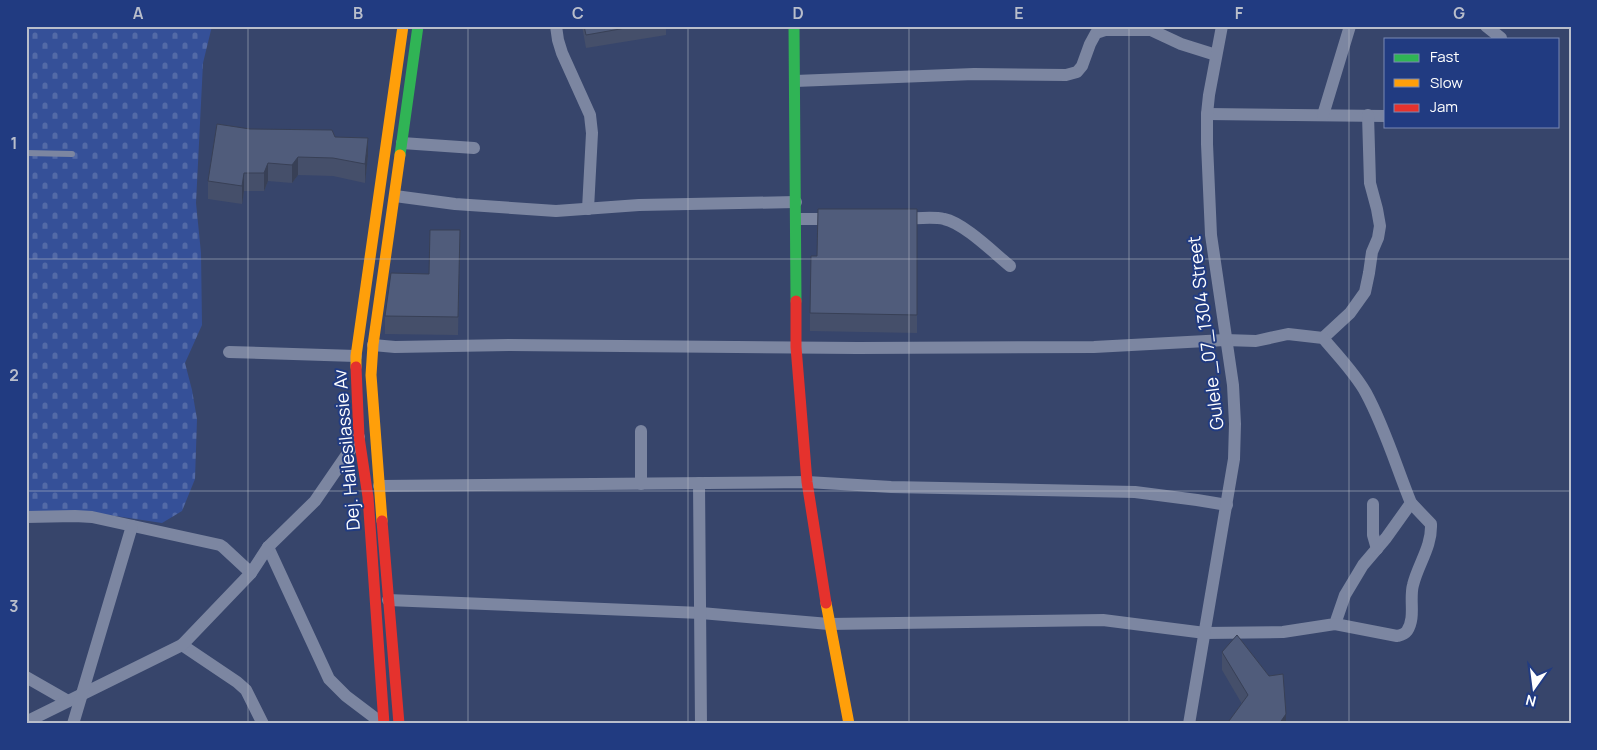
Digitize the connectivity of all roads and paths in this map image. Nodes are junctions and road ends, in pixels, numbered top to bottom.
1 (403, 26) edge
2 (418, 26) edge
3 (556, 26) edge
4 (794, 26) edge
5 (1222, 26) edge
6 (1350, 26) edge
7 (1486, 26) edge
8 (1503, 34) edge
9 (1216, 55) junction
10 (796, 81) junction
11 (1207, 114) junction
12 (1323, 115) junction
13 (1368, 115) junction
14 (1384, 116) edge
15 (402, 143) junction
16 (474, 148) dead end
17 (26, 153) edge
18 (72, 154) dead end
19 (395, 196) junction
20 (796, 202) junction
21 (588, 209) junction
22 (796, 219) junction
23 (845, 219) edge
24 (884, 219) edge
25 (1010, 266) dead end
26 (1323, 338) junction
27 (1225, 340) junction
28 (373, 345) junction
29 (796, 347) junction
30 (228, 352) dead end
31 (356, 356) junction
32 (641, 431) dead end
33 (359, 437) junction
34 (808, 482) junction
35 (699, 483) junction
36 (641, 484) junction
37 (379, 486) junction
38 (1411, 503) junction
39 (1373, 504) dead end
40 (1227, 505) junction
41 (26, 517) edge
42 (132, 526) junction
43 (268, 547) junction
44 (1377, 549) junction
45 (251, 574) junction
46 (388, 600) junction
47 (701, 613) junction
48 (829, 624) junction
49 (1335, 624) junction
50 (1205, 633) junction
51 (182, 646) junction
52 (26, 677) edge
53 (82, 693) junction
54 (68, 701) junction
55 (26, 722) edge
56 (73, 724) edge
57 (263, 724) edge
58 (383, 724) edge
59 (398, 724) edge
60 (701, 724) edge
61 (849, 724) edge
62 (1188, 724) edge

1 - 31 main road, Dej. Hailesilassie Av
2 - 15 main road
3 - 21 street
4 - 10 main road
5 - 9 street, Gulele _07_1304 Street
6 - 12 street
7 - 8 street
9 - 10 street
9 - 11 street, Gulele _07_1304 Street
10 - 20 main road
11 - 12 street
11 - 27 street, Gulele _07_1304 Street
12 - 13 street
13 - 14 street
13 - 26 street
15 - 16 street
15 - 19 main road
17 - 18 lane
19 - 21 street
19 - 28 main road
20 - 21 street
20 - 22 main road
22 - 23 street
22 - 29 main road
24 - 25 street
26 - 27 street
26 - 38 street
27 - 29 street
27 - 40 street, Gulele _07_1304 Street
28 - 29 street
28 - 37 main road
29 - 34 main road
30 - 31 street
31 - 33 main road, Dej. Hailesilassie Av
32 - 36 street
33 - 43 street
33 - 58 main road, Dej. Hailesilassie Av
34 - 35 street
34 - 40 street
34 - 48 main road
35 - 36 street
35 - 47 street
36 - 37 street
37 - 46 main road
38 - 44 street
38 - 49 street
39 - 44 street
40 - 50 street, Gulele _07_1304 Street
41 - 42 street
42 - 45 street
42 - 53 street
43 - 45 street
43 - 58 street
44 - 49 street
45 - 51 street
46 - 47 street
46 - 59 main road
47 - 48 street
47 - 60 street
48 - 50 street
48 - 61 main road
49 - 50 street
50 - 62 street, Gulele _07_1304 Street
51 - 53 street
51 - 57 street
52 - 54 street
53 - 54 street
53 - 56 street
54 - 55 street

